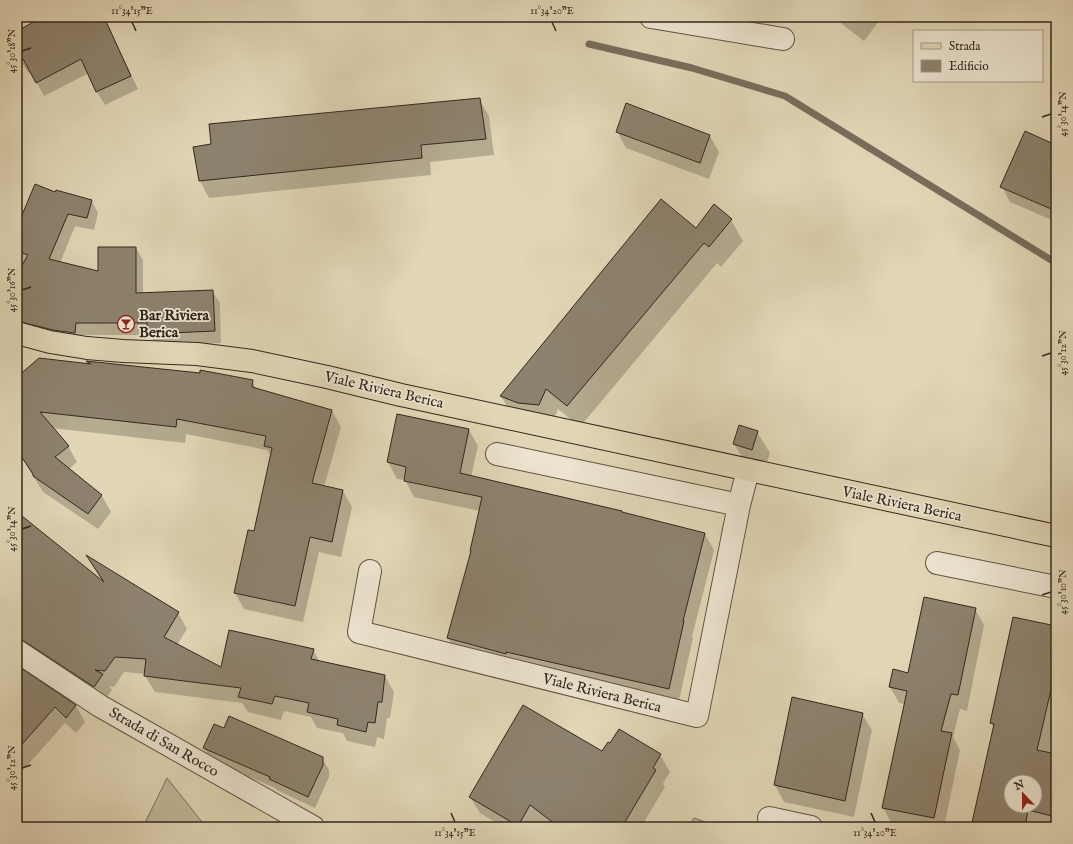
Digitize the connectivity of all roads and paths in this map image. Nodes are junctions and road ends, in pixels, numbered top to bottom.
1 (651, 17) edge
2 (783, 39) dead end
3 (17, 334) edge
4 (497, 454) dead end
5 (748, 470) junction
6 (739, 505) junction
7 (1056, 536) edge
8 (937, 563) dead end
9 (370, 571) dead end
10 (1056, 588) edge
11 (17, 652) edge
12 (237, 783) junction
13 (769, 818) dead end
14 (283, 827) edge
15 (313, 827) edge
16 (811, 827) edge

1 - 2 street
3 - 5 main road, Viale Riviera Berica
4 - 6 street
5 - 6 street, Viale Riviera Berica
5 - 7 main road, Viale Riviera Berica
6 - 9 street, Viale Riviera Berica
8 - 10 street
11 - 12 street, Strada di San Rocco
12 - 14 street
12 - 15 street, Strada di San Rocco
13 - 16 street

